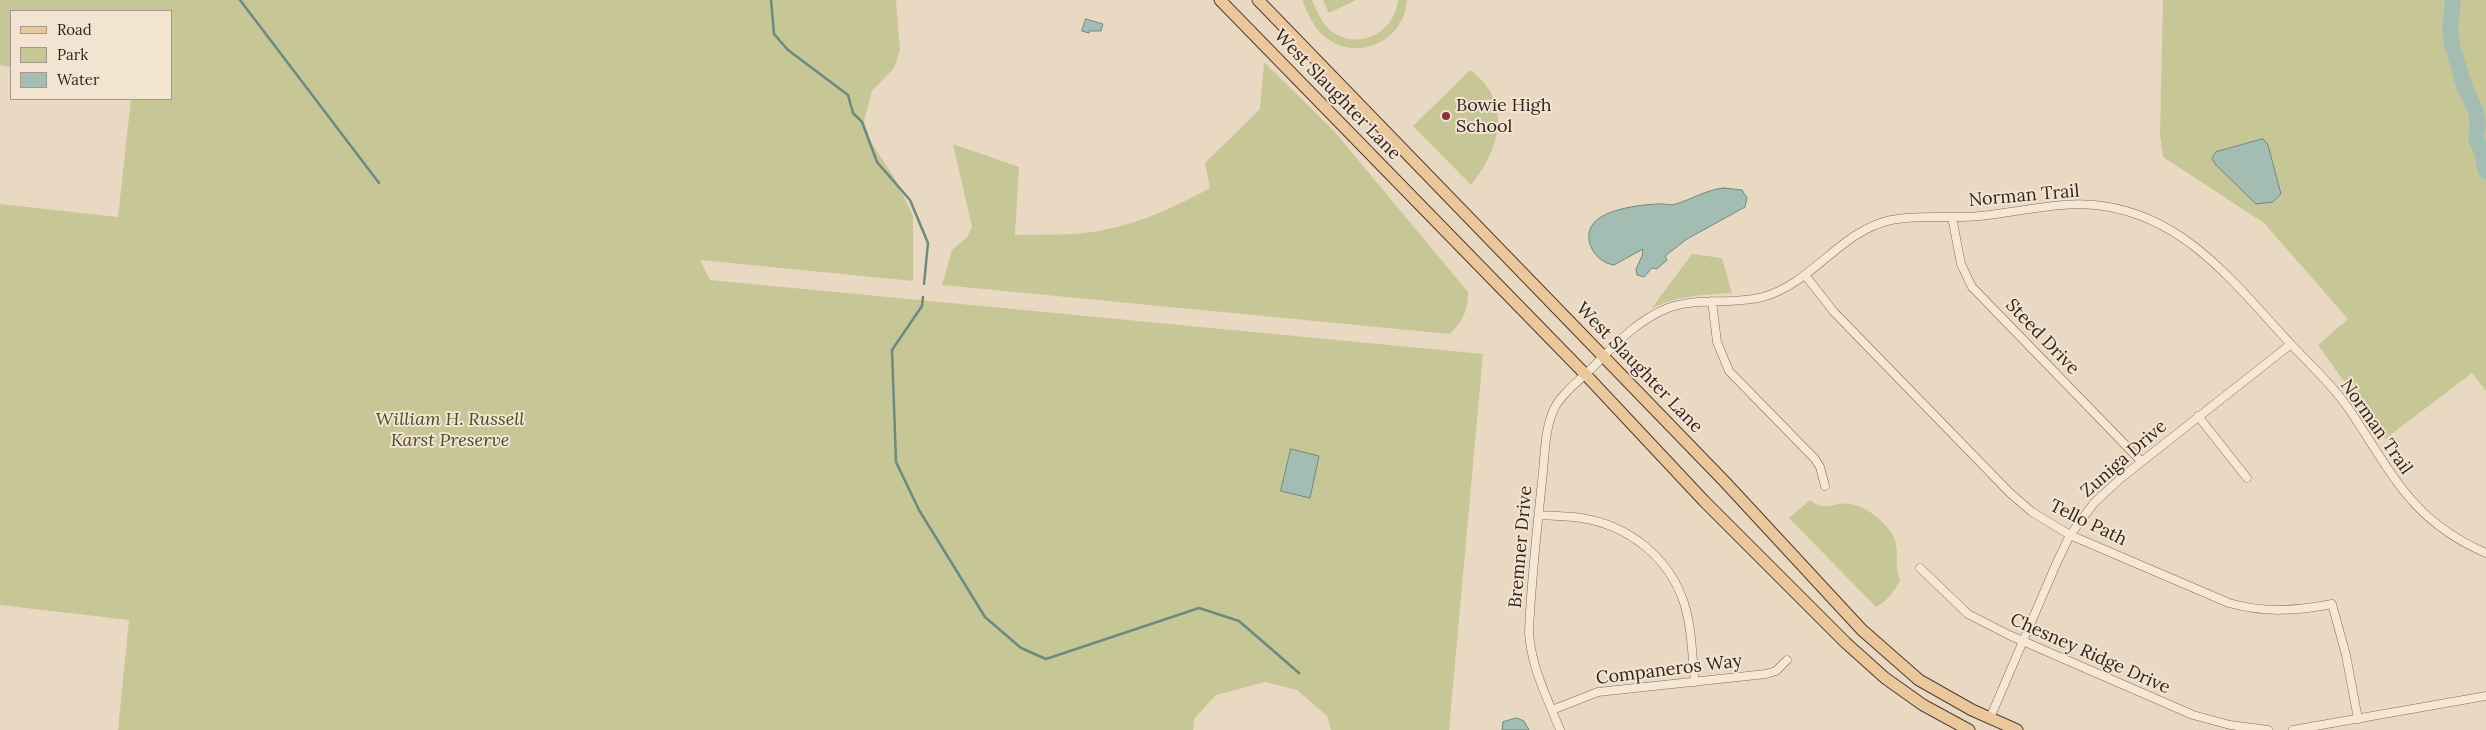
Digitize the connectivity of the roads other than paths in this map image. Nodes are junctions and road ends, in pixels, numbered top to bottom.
1 (1220, 0) edge
2 (1258, 0) edge
3 (1952, 217) junction
4 (1805, 275) junction
5 (1712, 301) junction
6 (2291, 344) junction
7 (1603, 357) junction
8 (1585, 374) junction
9 (2198, 416) junction
10 (2141, 461) junction
11 (2247, 478) dead end
12 (1825, 486) dead end
13 (1539, 515) junction
14 (2070, 536) junction
15 (2486, 553) edge
16 (1920, 568) dead end
17 (1831, 598) junction
18 (1815, 612) junction
19 (2023, 642) junction
20 (1787, 660) dead end
21 (1696, 682) junction
22 (2486, 696) edge
23 (1552, 710) junction
24 (1990, 718) junction
25 (2358, 719) junction
26 (1560, 730) edge
27 (1969, 730) edge
28 (2017, 730) edge
29 (2268, 730) edge
30 (2293, 730) edge

1 - 8 main road, West Slaughter Lane
2 - 7 main road, West Slaughter Lane
3 - 4 street, Norman Trail
3 - 6 street, Norman Trail
3 - 10 street, Steed Drive
4 - 5 street, Norman Trail
4 - 14 street, Tello Path
5 - 7 street, Norman Trail
5 - 12 street
6 - 9 street, Zuniga Drive
6 - 15 street, Norman Trail
7 - 8 street, Norman Trail
7 - 17 main road, West Slaughter Lane
8 - 13 street, Bremner Drive
8 - 18 main road, West Slaughter Lane
9 - 10 street, Zuniga Drive
9 - 11 street
10 - 14 street, Zuniga Drive
13 - 21 street
13 - 23 street, Bremner Drive
14 - 19 street, Zuniga Drive
14 - 25 street, Tello Path
16 - 19 street, Chesney Ridge Drive
17 - 18 main road
17 - 24 main road, West Slaughter Lane
18 - 27 main road, West Slaughter Lane
19 - 24 street, Zuniga Drive
19 - 29 street, Chesney Ridge Drive
20 - 21 street, Companeros Way
21 - 23 street, Companeros Way
22 - 25 street
23 - 26 street, Bremner Drive
24 - 28 main road, West Slaughter Lane
25 - 30 street

